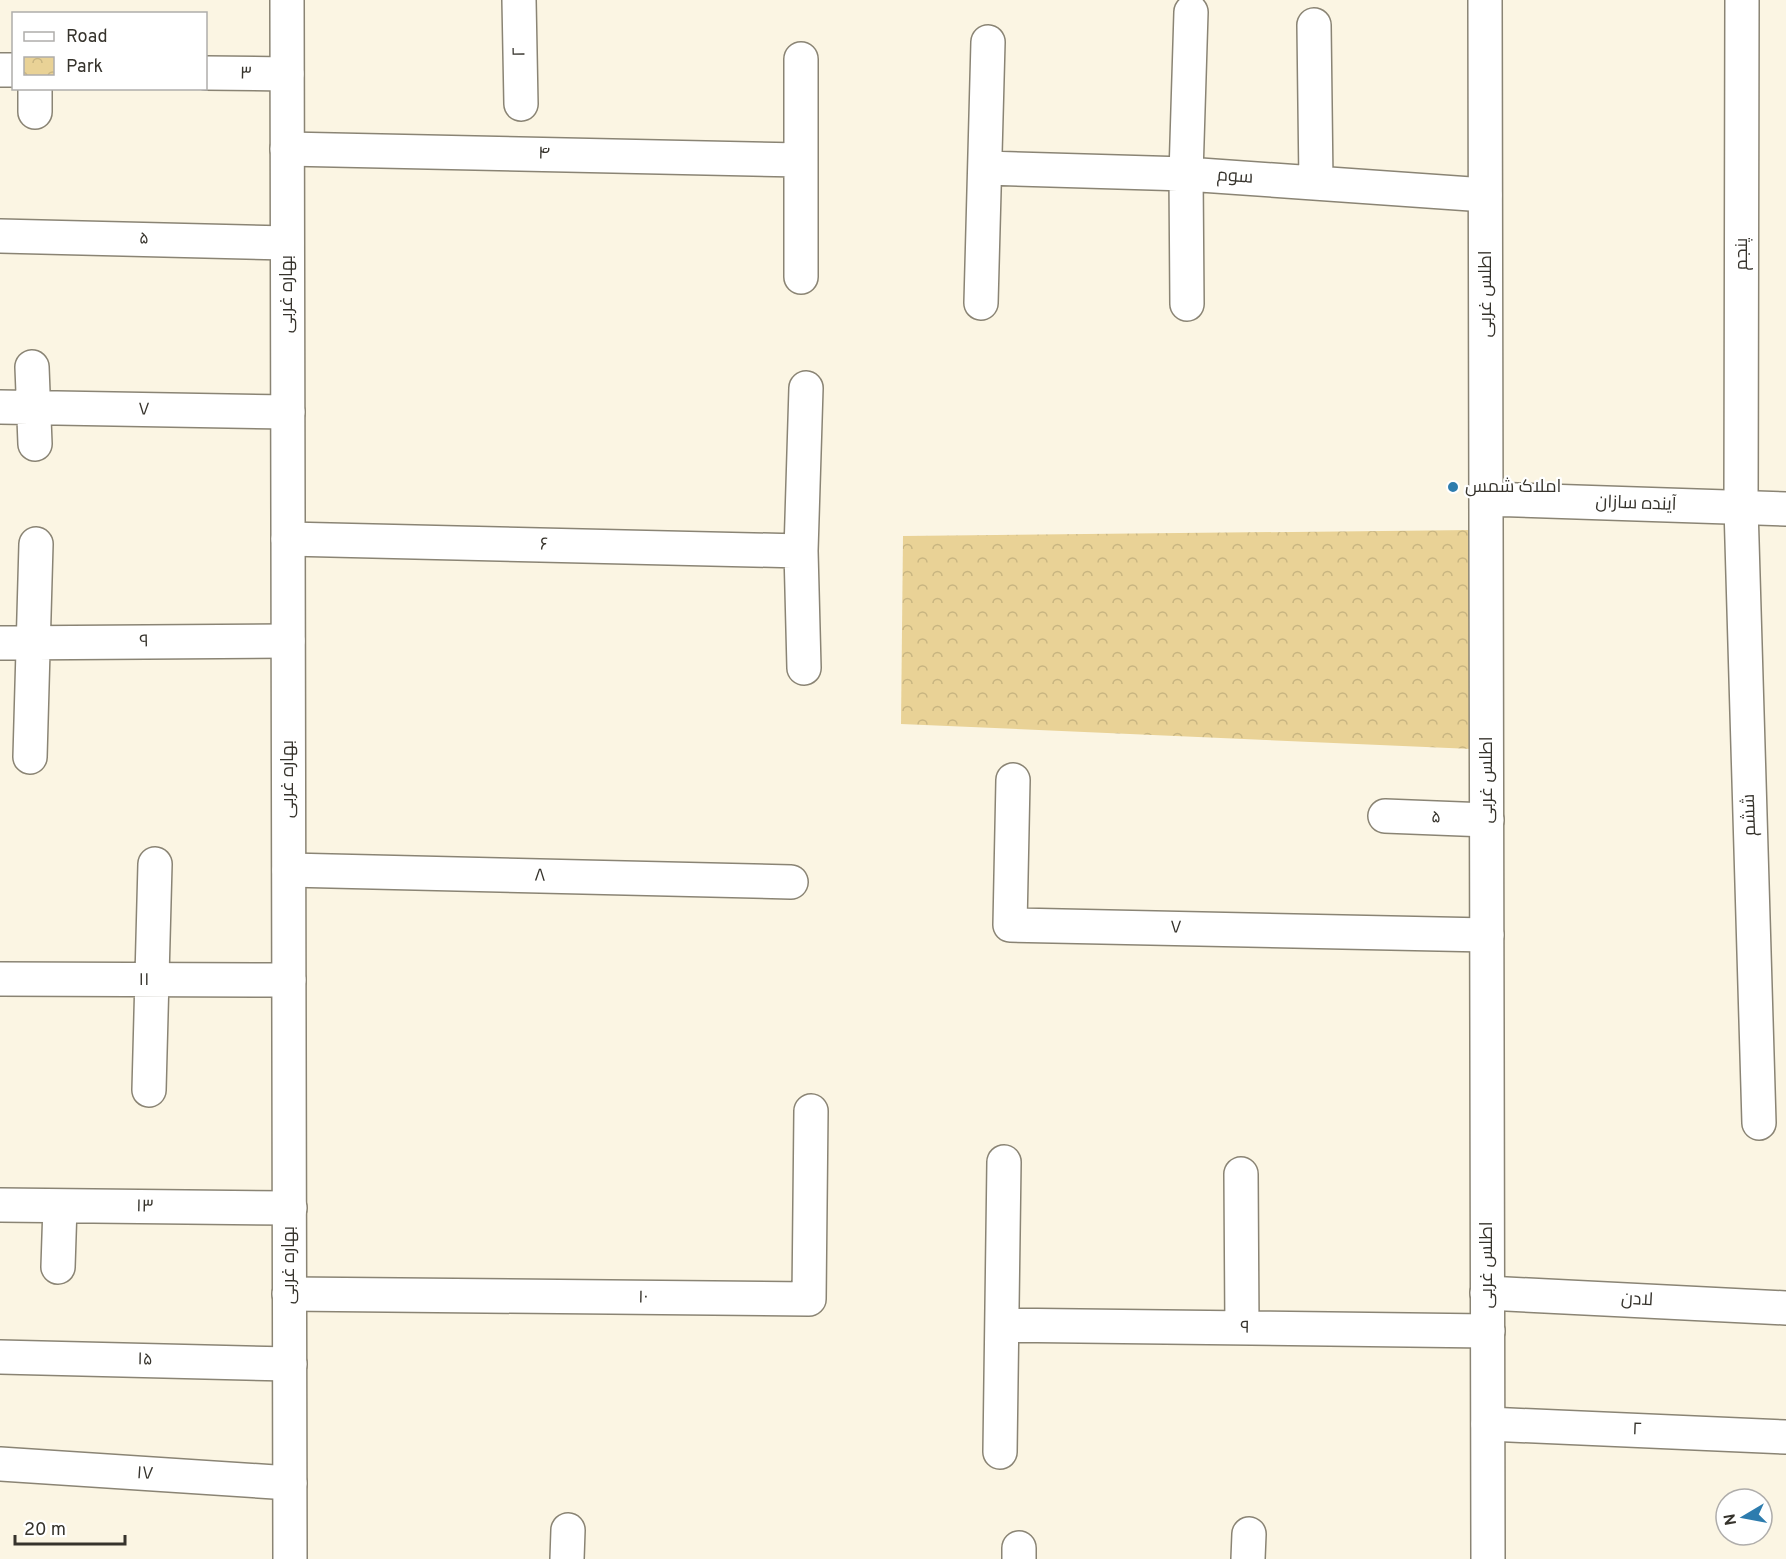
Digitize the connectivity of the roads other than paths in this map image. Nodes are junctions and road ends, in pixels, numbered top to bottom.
1 (287, 0) edge
2 (519, 0) edge
3 (1485, 0) edge
4 (1742, 0) edge
5 (1191, 12) dead end
6 (1314, 25) dead end
7 (988, 42) dead end
8 (801, 59) dead end
9 (207, 73) edge
10 (287, 74) junction
11 (521, 104) dead end
12 (287, 149) junction
13 (801, 160) junction
14 (985, 168) junction
15 (1186, 174) junction
16 (1316, 183) junction
17 (1485, 195) junction
18 (0, 236) edge
19 (287, 243) junction
20 (801, 277) dead end
21 (981, 303) dead end
22 (1187, 304) dead end
23 (32, 367) dead end
24 (806, 388) dead end
25 (0, 407) edge
26 (33, 408) junction
27 (288, 412) junction
28 (35, 444) dead end
29 (1486, 499) junction
30 (1741, 507) junction
31 (1786, 509) edge
32 (288, 539) junction
33 (36, 544) dead end
34 (801, 551) junction
35 (288, 641) junction
36 (0, 643) edge
37 (34, 644) junction
38 (804, 668) dead end
39 (30, 757) dead end
40 (1013, 780) dead end
41 (1385, 816) dead end
42 (1487, 820) junction
43 (155, 864) dead end
44 (289, 870) junction
45 (791, 882) dead end
46 (1487, 935) junction
47 (0, 979) edge
48 (152, 980) junction
49 (289, 980) junction
50 (149, 1090) dead end
51 (811, 1111) dead end
52 (1759, 1122) dead end
53 (1004, 1162) dead end
54 (1241, 1173) dead end
55 (0, 1205) edge
56 (60, 1206) junction
57 (290, 1208) junction
58 (58, 1267) dead end
59 (1487, 1293) junction
60 (289, 1294) junction
61 (1786, 1308) edge
62 (1002, 1325) junction
63 (1242, 1328) junction
64 (1488, 1331) junction
65 (0, 1357) edge
66 (290, 1364) junction
67 (1488, 1424) junction
68 (1786, 1437) edge
69 (1000, 1452) dead end
70 (0, 1464) edge
71 (290, 1483) junction
72 (290, 1559) edge
73 (1488, 1559) edge

1 - 10 street, بهاره غربی
2 - 11 street, ۲
3 - 17 street, اطلس غربی
4 - 30 street, پنجم
5 - 15 street
6 - 16 street
7 - 14 street
8 - 13 street
9 - 10 street, ۳
10 - 12 street, بهاره غربی
12 - 13 street, ۴
12 - 19 street, بهاره غربی
13 - 20 street
14 - 15 street, سوم
14 - 21 street
15 - 16 street, سوم
15 - 22 street
16 - 17 street, سوم
17 - 29 street, اطلس غربی
18 - 19 street, ۵
19 - 27 street, بهاره غربی
23 - 26 street
24 - 34 street
25 - 26 street, ۷
26 - 27 street, ۷
26 - 28 street
27 - 32 street, بهاره غربی
29 - 30 street, آینده سازان
29 - 42 street, اطلس غربی
30 - 31 street, آینده سازان
30 - 52 street, ششم
32 - 34 street, ۶
32 - 35 street, بهاره غربی
33 - 37 street
34 - 38 street
35 - 37 street, ۹
35 - 44 street, بهاره غربی
36 - 37 street, ۹
37 - 39 street
40 - 46 street, ۷
41 - 42 street, ۵
42 - 46 street, اطلس غربی
43 - 48 street
44 - 45 street, ۸
44 - 49 street, بهاره غربی
46 - 59 street, اطلس غربی
47 - 48 street, ۱۱
48 - 49 street, ۱۱
48 - 50 street
49 - 57 street, بهاره غربی
51 - 60 street, ۱۰
53 - 62 street
54 - 63 street
55 - 56 street, ۱۳
56 - 57 street, ۱۳
56 - 58 street
57 - 60 street, بهاره غربی
59 - 61 street, لادن
59 - 64 street, اطلس غربی
60 - 66 street, بهاره غربی
62 - 63 street, ۹
62 - 69 street
63 - 64 street, ۹
64 - 67 street, اطلس غربی
65 - 66 street, ۱۵
66 - 71 street, بهاره غربی
67 - 68 street, ۲
67 - 73 street, اطلس غربی
70 - 71 street, ۱۷
71 - 72 street, بهاره غربی

